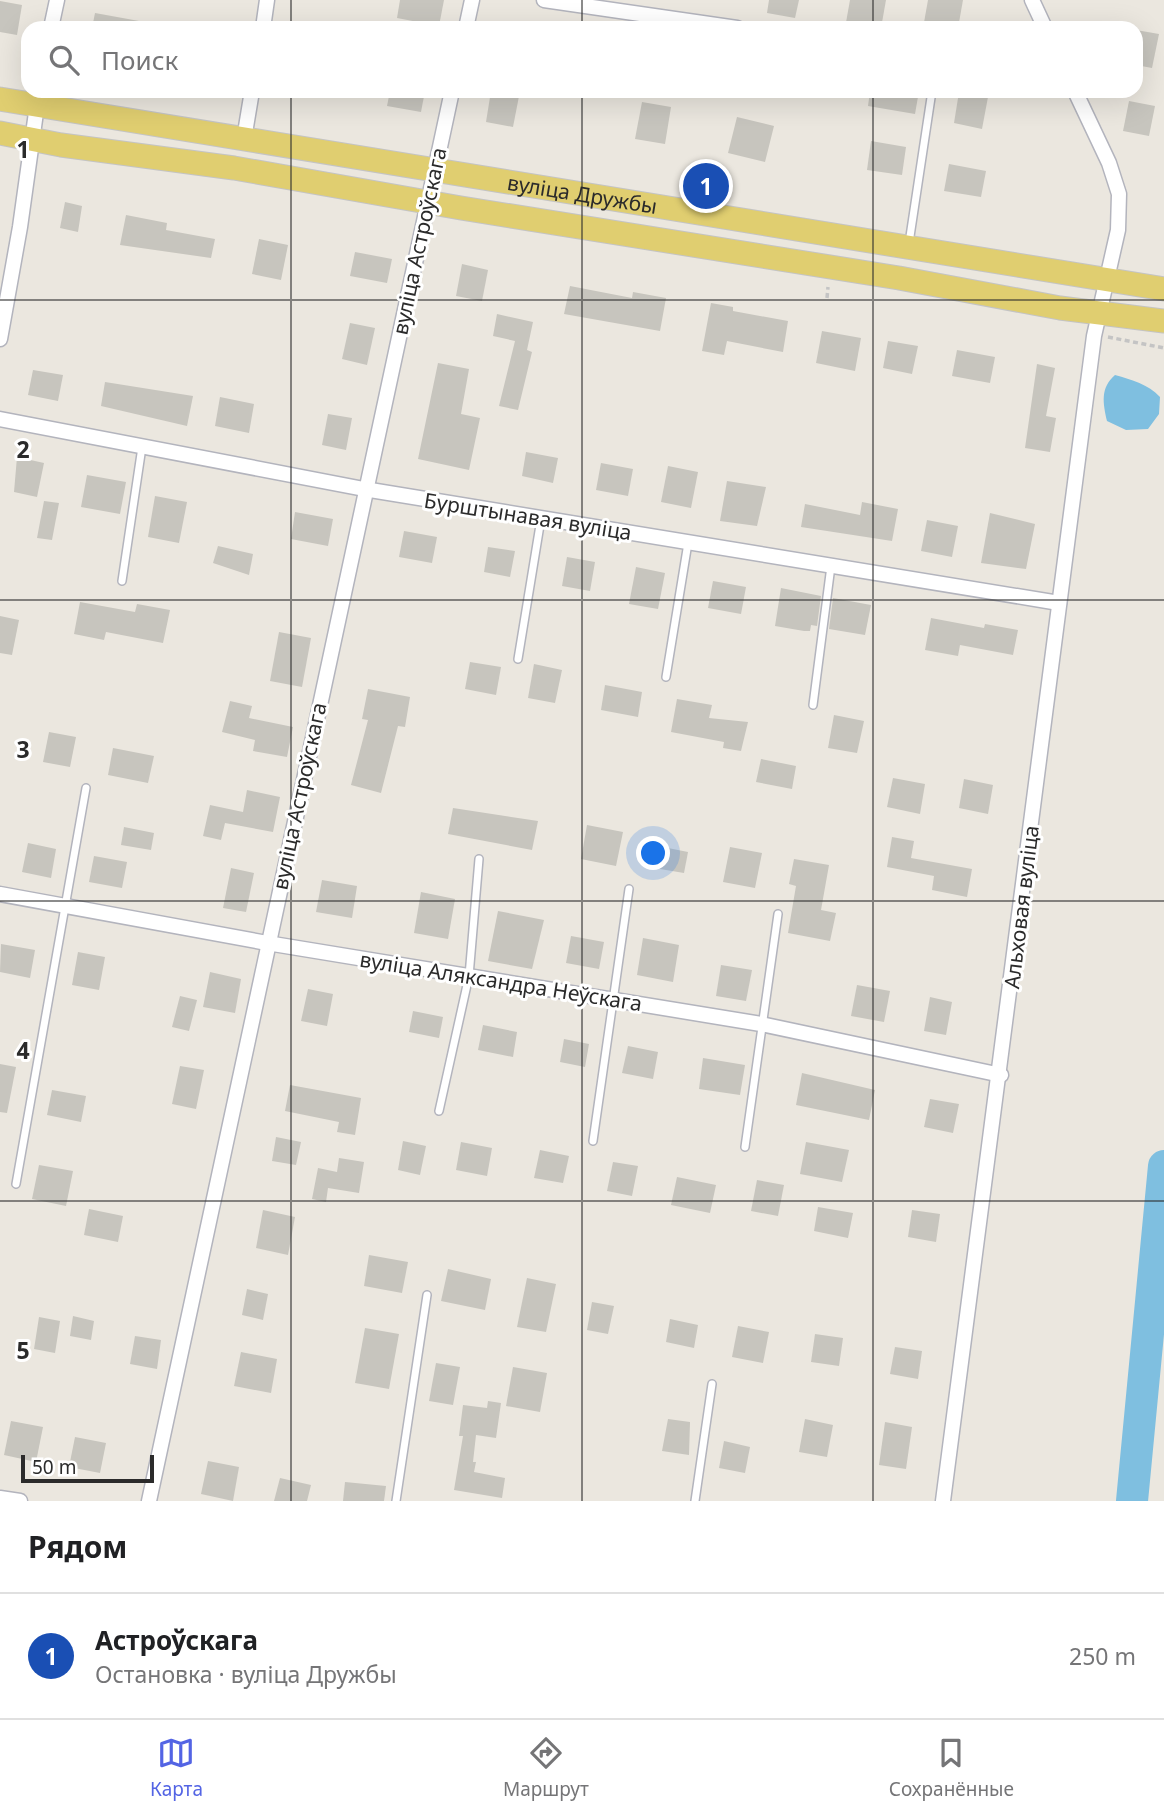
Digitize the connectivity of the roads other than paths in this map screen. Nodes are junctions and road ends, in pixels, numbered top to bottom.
1 (57, 0) edge
2 (267, 0) edge
3 (472, 0) edge
4 (544, 0) edge
5 (1032, 0) edge
6 (52, 21) edge
7 (264, 21) edge
8 (468, 21) edge
9 (689, 21) edge
10 (1042, 21) edge
11 (38, 98) edge
12 (249, 98) edge
13 (450, 98) edge
14 (931, 98) edge
15 (1078, 98) edge
16 (0, 99) edge
17 (0, 119) edge
18 (0, 133) edge
19 (233, 137) junction
20 (31, 140) junction
21 (234, 168) junction
22 (435, 169) junction
23 (427, 201) junction
24 (632, 203) junction
25 (909, 248) junction
26 (899, 278) junction
27 (1104, 281) junction
28 (1164, 289) edge
29 (1164, 300) edge
30 (1099, 313) junction
31 (1164, 321) edge
32 (0, 339) edge
33 (0, 419) edge
34 (142, 446) junction
35 (365, 489) junction
36 (541, 518) junction
37 (688, 542) junction
38 (831, 566) junction
39 (122, 582) dead end
40 (1059, 603) junction
41 (518, 659) dead end
42 (666, 677) dead end
43 (813, 705) dead end
44 (86, 788) dead end
45 (479, 859) dead end
46 (629, 889) dead end
47 (0, 894) edge
48 (66, 906) junction
49 (778, 914) dead end
50 (267, 943) junction
51 (469, 976) junction
52 (614, 1000) junction
53 (761, 1024) junction
54 (1001, 1075) junction
55 (439, 1111) dead end
56 (593, 1141) dead end
57 (746, 1147) dead end
58 (16, 1184) dead end
59 (427, 1295) dead end
60 (712, 1384) dead end
61 (0, 1498) edge
62 (20, 1501) edge
63 (149, 1501) edge
64 (396, 1501) edge
65 (695, 1501) edge
66 (943, 1501) edge

1 - 6 street
2 - 7 street
3 - 8 street
4 - 9 street
5 - 10 street
11 - 16 main road, вуліца Дружбы
11 - 17 main road
11 - 19 main road, вуліца Дружбы
11 - 20 street
12 - 19 street
13 - 22 street, вуліца Астроўскага
14 - 25 lane
15 - 27 street, Альховая вуліца
18 - 20 main road, вуліца Дружбы
19 - 20 main road
19 - 22 main road, вуліца Дружбы
20 - 21 main road, вуліца Дружбы
20 - 32 street
21 - 22 main road
21 - 23 main road, вуліца Дружбы
22 - 23 street, вуліца Астроўскага
22 - 24 main road, вуліца Дружбы
23 - 24 main road
23 - 26 main road, вуліца Дружбы
23 - 35 street, вуліца Астроўскага
24 - 25 main road, вуліца Дружбы
25 - 27 main road, вуліца Дружбы
26 - 27 main road
26 - 30 main road, вуліца Дружбы
27 - 28 main road, вуліца Дружбы
27 - 30 street, Альховая вуліца
29 - 30 main road
30 - 31 main road, вуліца Дружбы
30 - 40 street, Альховая вуліца
33 - 34 street, Бурштынавая вуліца
34 - 35 street, Бурштынавая вуліца
34 - 39 lane
35 - 36 street, Бурштынавая вуліца
35 - 50 street, вуліца Астроўскага
36 - 37 street, Бурштынавая вуліца
36 - 41 lane
37 - 38 street, Бурштынавая вуліца
37 - 42 lane
38 - 40 street, Бурштынавая вуліца
38 - 43 lane
40 - 54 street, Альховая вуліца
44 - 48 lane
45 - 51 lane
46 - 52 lane
47 - 48 street, вуліца Аляксандра Неўскага
48 - 50 street, вуліца Аляксандра Неўскага
48 - 58 lane
49 - 53 lane
50 - 51 street, вуліца Аляксандра Неўскага
50 - 63 street, вуліца Астроўскага
51 - 52 street, вуліца Аляксандра Неўскага
51 - 55 lane
52 - 53 street, вуліца Аляксандра Неўскага
52 - 56 lane
53 - 54 street, вуліца Аляксандра Неўскага
53 - 57 lane
54 - 66 street, Альховая вуліца
59 - 64 lane
60 - 65 lane
61 - 62 street

